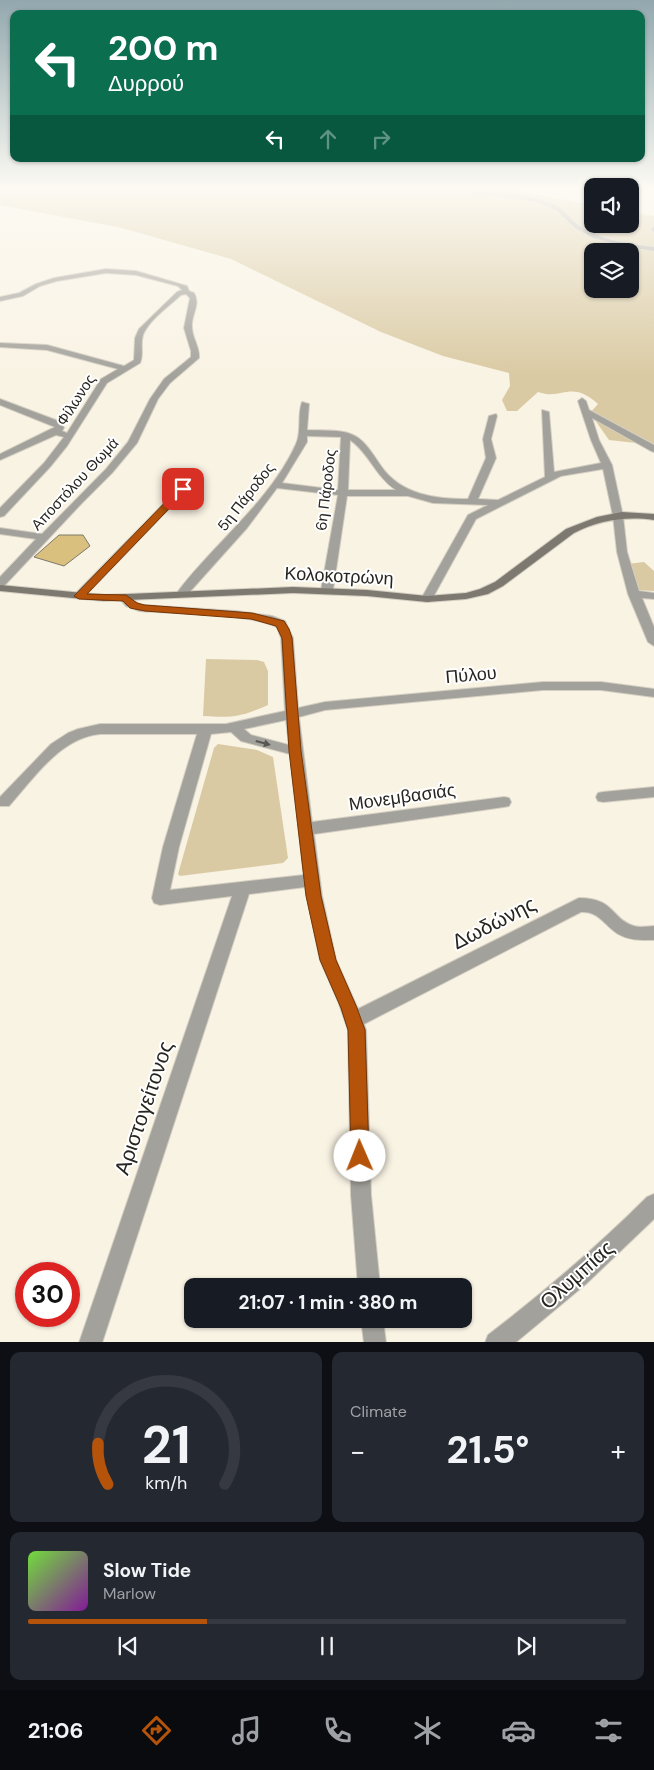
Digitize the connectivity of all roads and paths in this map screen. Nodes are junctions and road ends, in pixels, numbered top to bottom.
1 (189, 293) junction
2 (0, 299) edge
3 (0, 346) edge
4 (124, 368) junction
5 (582, 401) dead end
6 (0, 402) edge
7 (306, 404) dead end
8 (545, 412) dead end
9 (587, 412) junction
10 (493, 416) dead end
11 (55, 432) junction
12 (304, 433) junction
13 (346, 435) junction
14 (69, 436) junction
15 (654, 449) edge
16 (0, 457) edge
17 (607, 465) junction
18 (550, 477) junction
19 (275, 485) junction
20 (183, 489) dead end
21 (343, 493) junction
22 (410, 493) junction
23 (472, 502) junction
24 (500, 502) junction
25 (0, 514) edge
26 (618, 516) junction
27 (654, 517) edge
28 (0, 531) edge
29 (44, 537) junction
30 (0, 586) edge
31 (326, 590) junction
32 (182, 594) junction
33 (634, 594) junction
34 (79, 596) junction
35 (654, 596) edge
36 (126, 598) junction
37 (427, 599) junction
38 (654, 642) edge
39 (654, 693) edge
40 (292, 715) junction
41 (234, 728) junction
42 (204, 730) junction
43 (295, 751) junction
44 (654, 792) edge
45 (603, 797) dead end
46 (4, 802) dead end
47 (504, 802) dead end
48 (306, 829) junction
49 (312, 880) junction
50 (243, 888) junction
51 (654, 933) edge
52 (354, 1020) junction
53 (654, 1204) edge
54 (368, 1278) edge
55 (373, 1328) edge
56 (90, 1342) edge
57 (375, 1342) edge
58 (496, 1342) edge

1 - 2 street
1 - 4 street, Φίλωνος
1 - 29 street, Αποστόλου Θωμά
3 - 4 street
4 - 14 street, Φίλωνος
5 - 9 street
6 - 11 street
7 - 12 street, 5η Πάροδος
8 - 18 street
9 - 15 street
9 - 17 street
10 - 23 street
11 - 14 street
11 - 16 street
12 - 13 street, 6η Πάροδος
12 - 19 street, 5η Πάροδος
13 - 21 street, 6η Πάροδος
13 - 22 street
14 - 25 street, Φίλωνος
17 - 18 street
17 - 26 street
18 - 24 street
19 - 21 street
19 - 32 street, 5η Πάροδος
20 - 34 street
21 - 22 street
21 - 31 street, 6η Πάροδος
22 - 23 street
23 - 24 street
24 - 37 street
26 - 27 street, Κολοκοτρώνη
26 - 33 street
26 - 37 street, Κολοκοτρώνη
28 - 29 street
29 - 30 street, Αποστόλου Θωμά
30 - 34 street, Κολοκοτρώνη
31 - 32 street, Κολοκοτρώνη
31 - 37 street, Κολοκοτρώνη
32 - 36 street, Κολοκοτρώνη
33 - 35 street
33 - 38 street
34 - 36 street, Κολοκοτρώνη
36 - 40 street
39 - 40 street, Πύλου
40 - 41 street, Πύλου
40 - 43 street
41 - 42 street, Πύλου
41 -> 43 street
42 - 46 street, Πύλου
42 - 50 street
43 - 48 street
44 - 45 street
47 - 48 street, Μονεμβασιάς
48 - 49 street
49 - 50 street
49 - 52 street
50 - 56 street, Αριστογείτονος
51 - 52 street, Δωδώνης
52 - 54 street
53 - 58 street, Ολυμπίας
55 - 57 street

